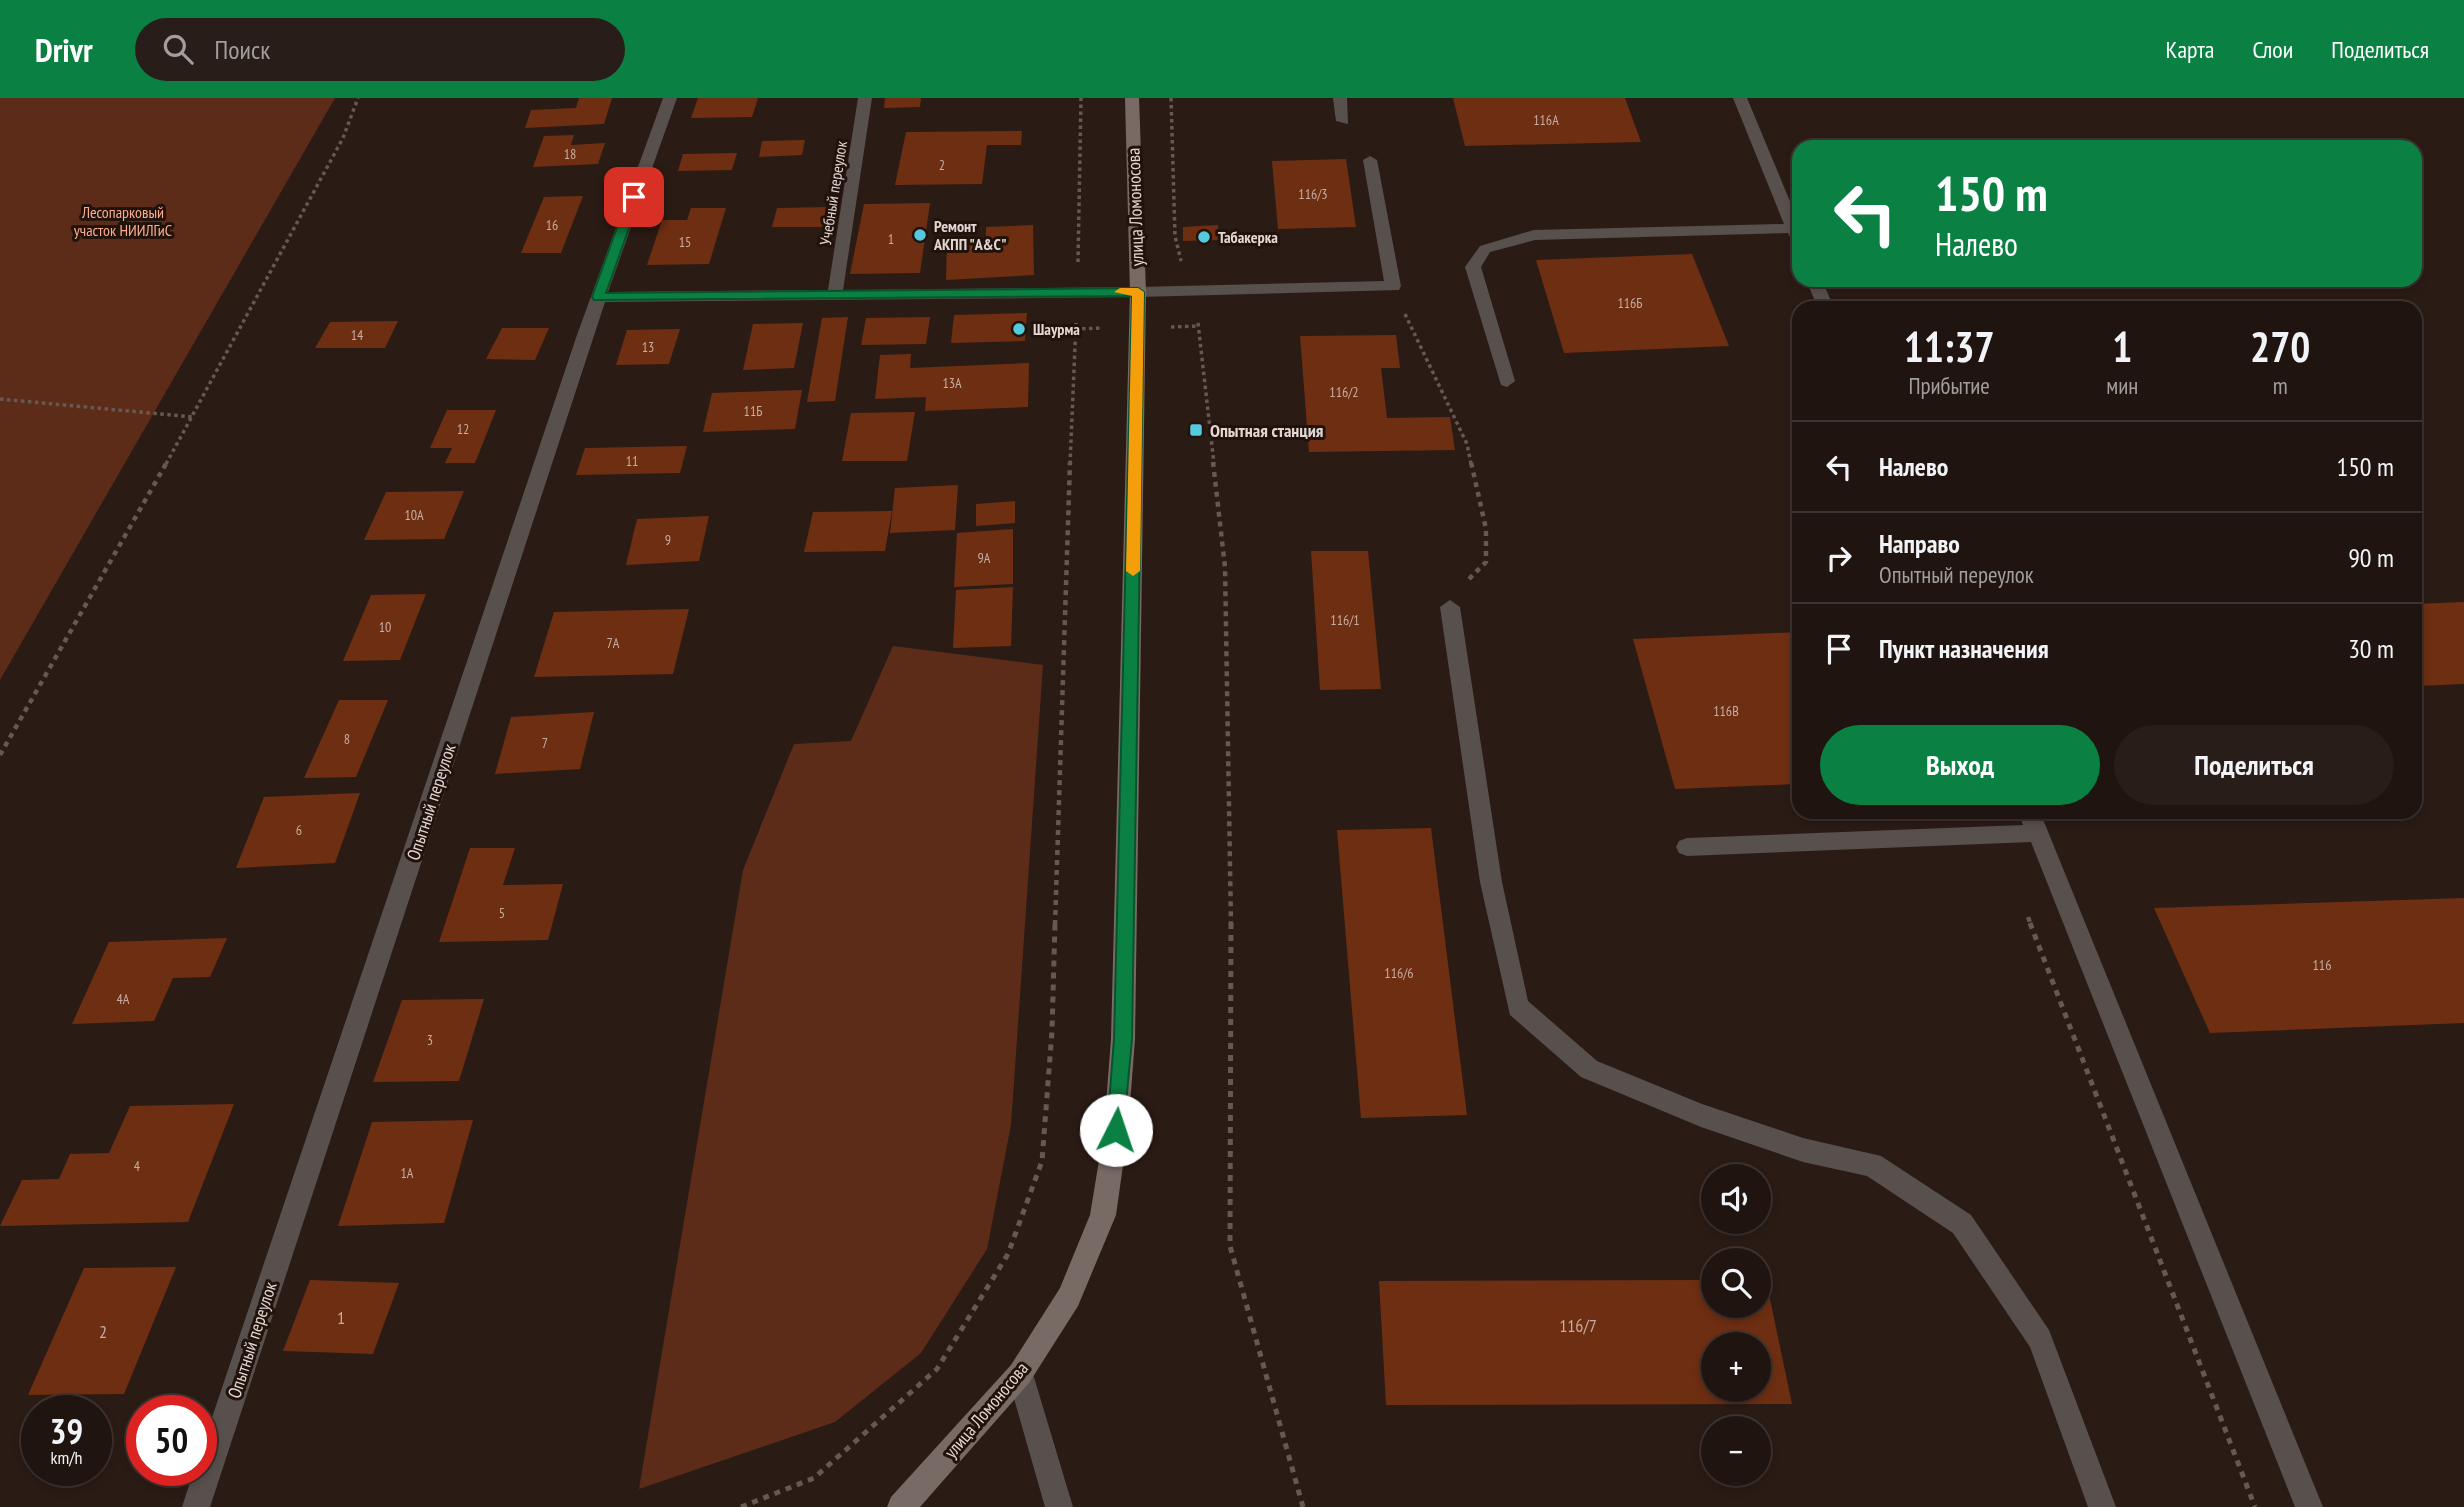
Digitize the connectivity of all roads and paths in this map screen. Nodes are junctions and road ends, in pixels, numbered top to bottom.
1 (358, 98) edge
2 (670, 98) edge
3 (865, 98) edge
4 (1081, 98) edge
5 (1132, 98) edge
6 (1171, 98) edge
7 (1340, 98) edge
8 (1740, 98) edge
9 (1343, 121) dead end
10 (1370, 160) dead end
11 (1792, 225) edge
12 (1792, 235) edge
13 (1393, 286) junction
14 (1190, 291) junction
15 (1077, 292) junction
16 (1138, 292) junction
17 (835, 293) junction
18 (598, 297) junction
19 (1507, 382) dead end
20 (0, 399) edge
21 (193, 418) junction
22 (1450, 607) joint
23 (0, 755) edge
24 (2034, 822) edge
25 (1688, 847) dead end
26 (2026, 912) dead end
27 (1020, 1374) junction
28 (901, 1506) edge
29 (196, 1507) edge
30 (740, 1507) edge
31 (1059, 1507) edge
32 (1303, 1507) edge
33 (2102, 1507) edge
34 (2255, 1507) edge
35 (2309, 1507) edge

1 - 21 path
2 - 18 street, Опытный переулок
3 - 17 street, Учебный переулок
4 - 15 path
5 - 16 main road, улица Ломоносова
6 - 14 path
7 - 9 street
8 - 11 street
10 - 13 street
12 - 19 street
13 - 14 street
13 - 22 path
14 - 16 street
14 - 32 path
15 - 16 street
15 - 17 street
15 - 30 path
16 - 27 main road, улица Ломоносова
17 - 18 street
18 - 29 street, Опытный переулок
20 - 21 path
21 - 23 path
22 - 33 street
24 - 25 street
24 - 35 street
26 - 34 path
27 - 28 main road, улица Ломоносова
27 - 31 street

